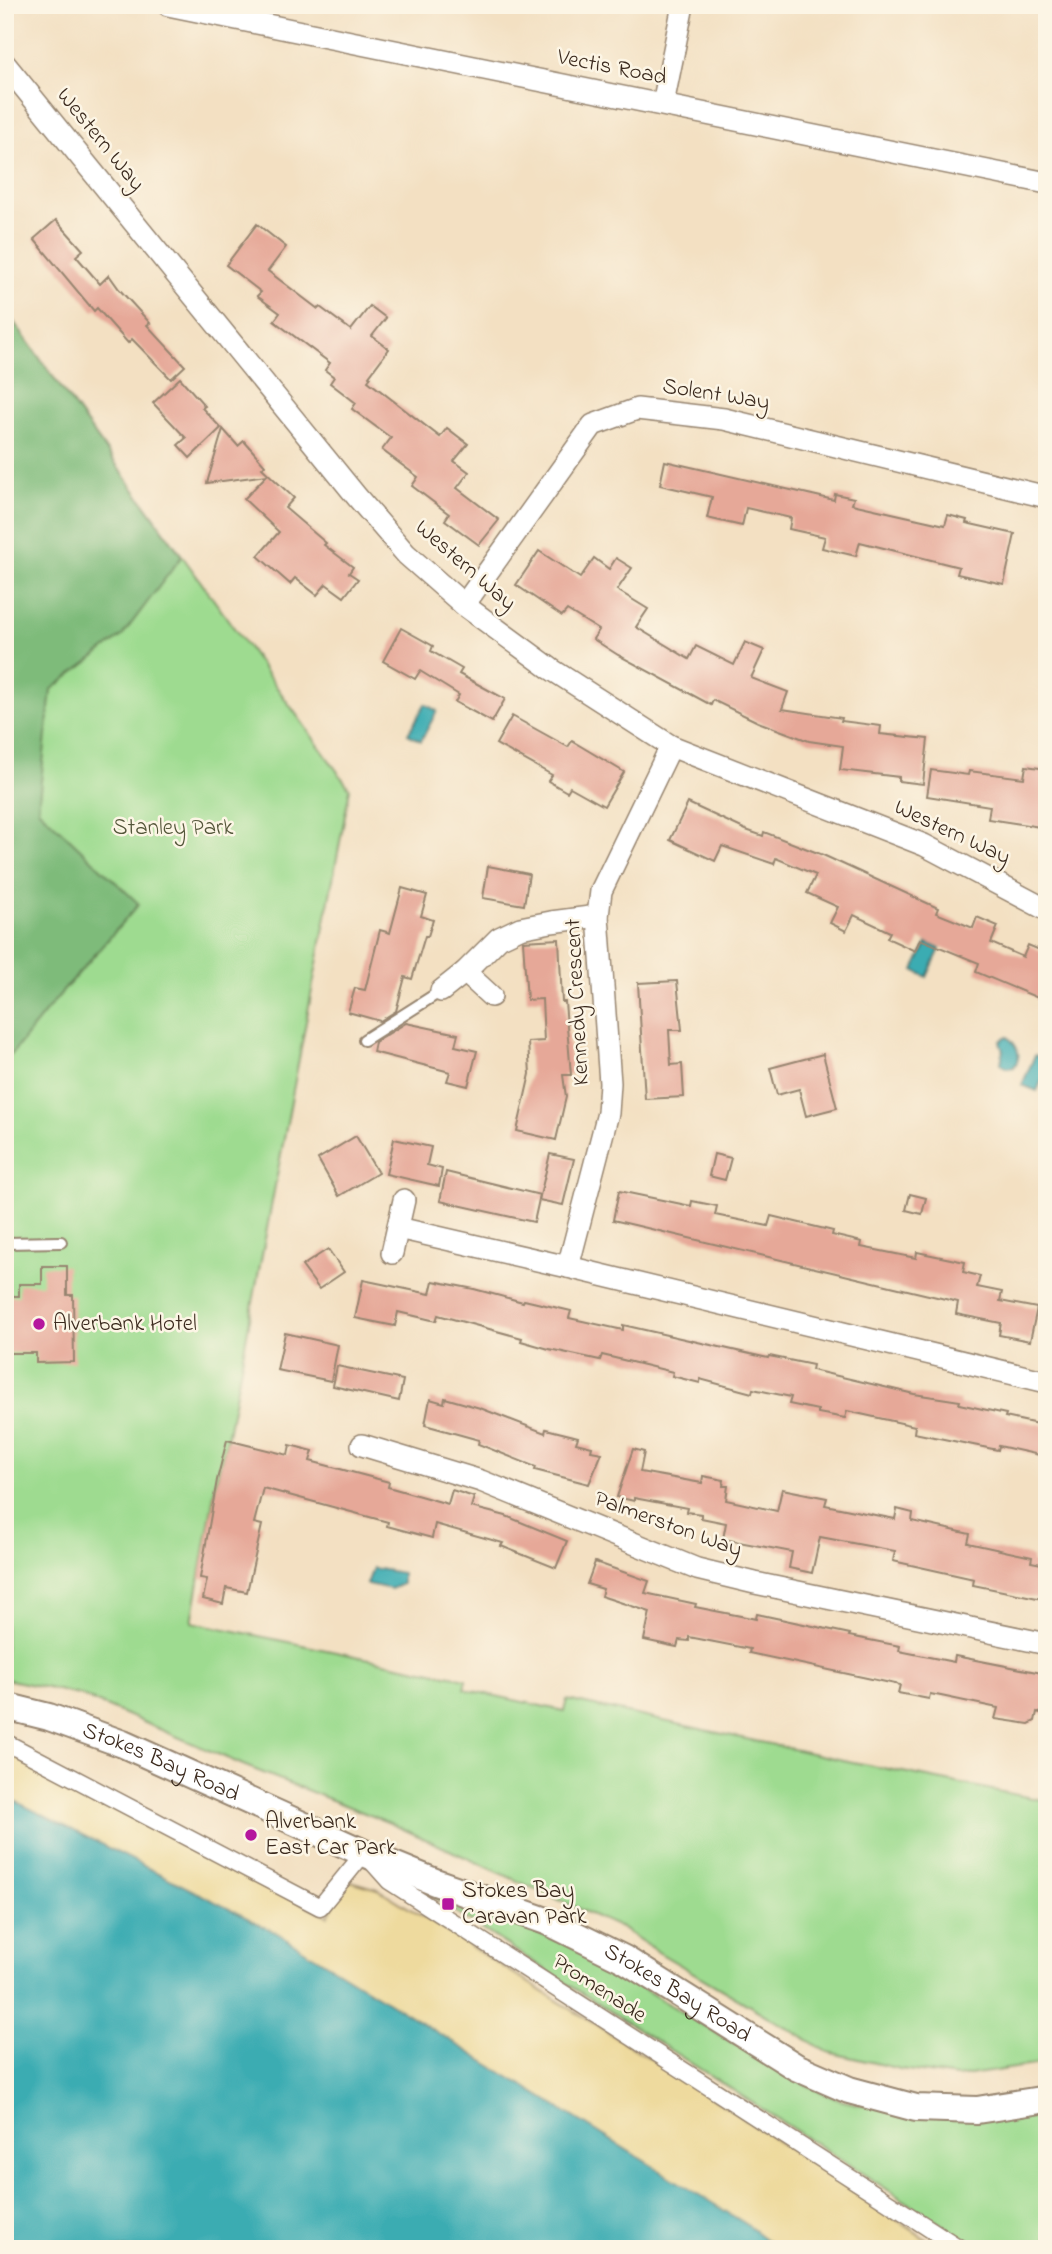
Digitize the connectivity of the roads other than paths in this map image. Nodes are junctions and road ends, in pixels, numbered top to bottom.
1 (168, 5) edge
2 (683, 5) edge
3 (5, 64) edge
4 (663, 104) junction
5 (1047, 183) edge
6 (1047, 497) edge
7 (464, 606) junction
8 (671, 746) junction
9 (1047, 910) edge
10 (598, 916) junction
11 (466, 972) junction
12 (441, 991) joint
13 (491, 996) dead end
14 (364, 1040) dead end
15 (404, 1200) dead end
16 (398, 1228) junction
17 (61, 1242) dead end
18 (5, 1243) edge
19 (392, 1253) dead end
20 (568, 1267) junction
21 (1047, 1382) edge
22 (362, 1445) dead end
23 (1047, 1644) edge
24 (5, 1706) edge
25 (5, 1742) edge
26 (364, 1853) junction
27 (1047, 2099) edge
28 (961, 2249) edge

1 - 4 street, Vectis Road
2 - 4 street
3 - 7 street, Western Way
4 - 5 street, Vectis Road
6 - 7 street, Solent Way
7 - 8 street, Western Way
8 - 9 street, Western Way
8 - 10 street, Kennedy Crescent
10 - 11 street
10 - 20 street, Kennedy Crescent
11 - 12 street
11 - 13 street
12 - 14 lane
15 - 16 street
16 - 19 street
16 - 20 street
17 - 18 lane
20 - 21 street
22 - 23 street, Palmerston Way
24 - 26 street, Stokes Bay Road
25 - 26 street
26 - 27 street, Stokes Bay Road
26 - 28 street, Promenade

